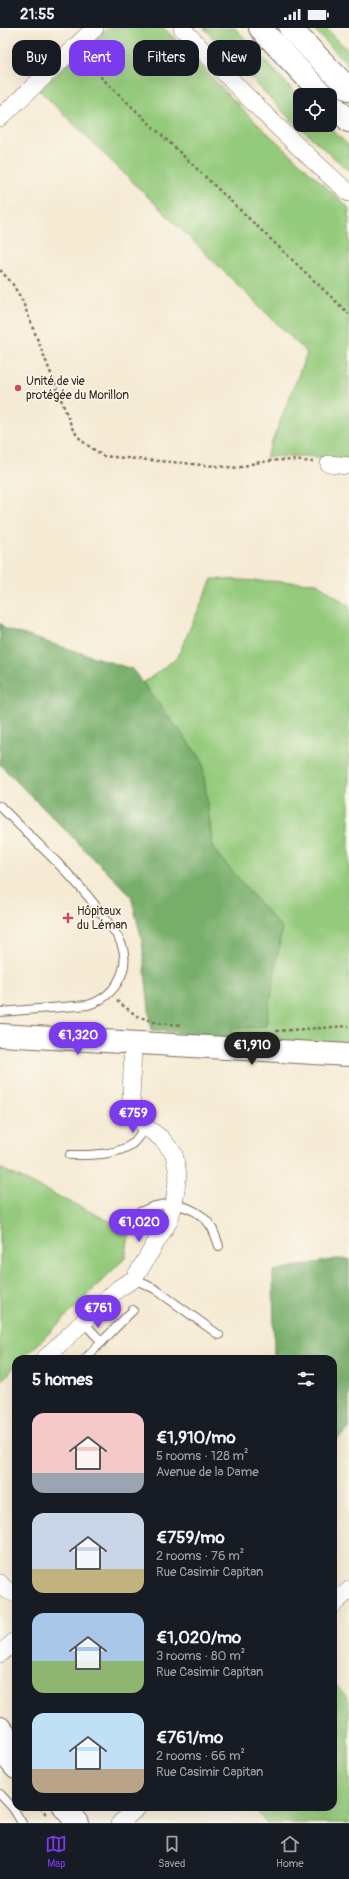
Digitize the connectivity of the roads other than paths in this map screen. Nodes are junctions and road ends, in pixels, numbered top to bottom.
1 (95, 28) edge
2 (182, 28) edge
3 (260, 28) edge
4 (290, 28) edge
5 (316, 88) edge
6 (349, 89) edge
7 (337, 109) edge
8 (0, 118) edge
9 (349, 121) edge
10 (349, 193) edge
11 (329, 464) road end
12 (349, 466) edge
13 (0, 806) edge
14 (0, 1012) edge
15 (0, 1035) edge
16 (133, 1042) junction
17 (349, 1055) edge
18 (146, 1127) junction
19 (70, 1155) dead end
20 (174, 1204) junction
21 (135, 1214) dead end
22 (219, 1246) dead end
23 (134, 1279) junction
24 (133, 1310) dead end
25 (84, 1323) junction
26 (219, 1335) dead end
27 (102, 1342) junction
28 (48, 1355) edge
29 (89, 1355) edge
30 (0, 1583) edge
31 (349, 1590) edge
32 (12, 1592) edge
33 (337, 1601) edge
34 (12, 1644) edge
35 (0, 1654) edge
36 (0, 1728) edge
37 (12, 1743) edge
38 (0, 1749) edge
39 (12, 1763) edge
40 (0, 1794) edge
41 (12, 1806) edge
42 (16, 1811) edge
43 (55, 1811) edge
44 (134, 1811) edge
45 (69, 1819) edge
46 (22, 1823) edge
47 (120, 1823) edge

1 - 8 street
2 - 10 street
3 - 5 main road
4 - 6 main road
7 - 9 main road
11 - 12 street
13 - 14 lane
15 - 16 main road
16 - 17 main road
16 - 18 street
18 - 19 lane
18 - 20 street
20 - 21 lane
20 - 22 lane
20 - 23 street
23 - 25 street
23 - 26 lane
24 - 27 lane
25 - 27 lane
25 - 28 street
27 - 29 lane
30 - 32 street
31 - 33 street
34 - 35 street
36 - 37 main road
38 - 39 main road
40 - 41 lane
42 - 46 lane
43 - 45 main road
44 - 47 street

